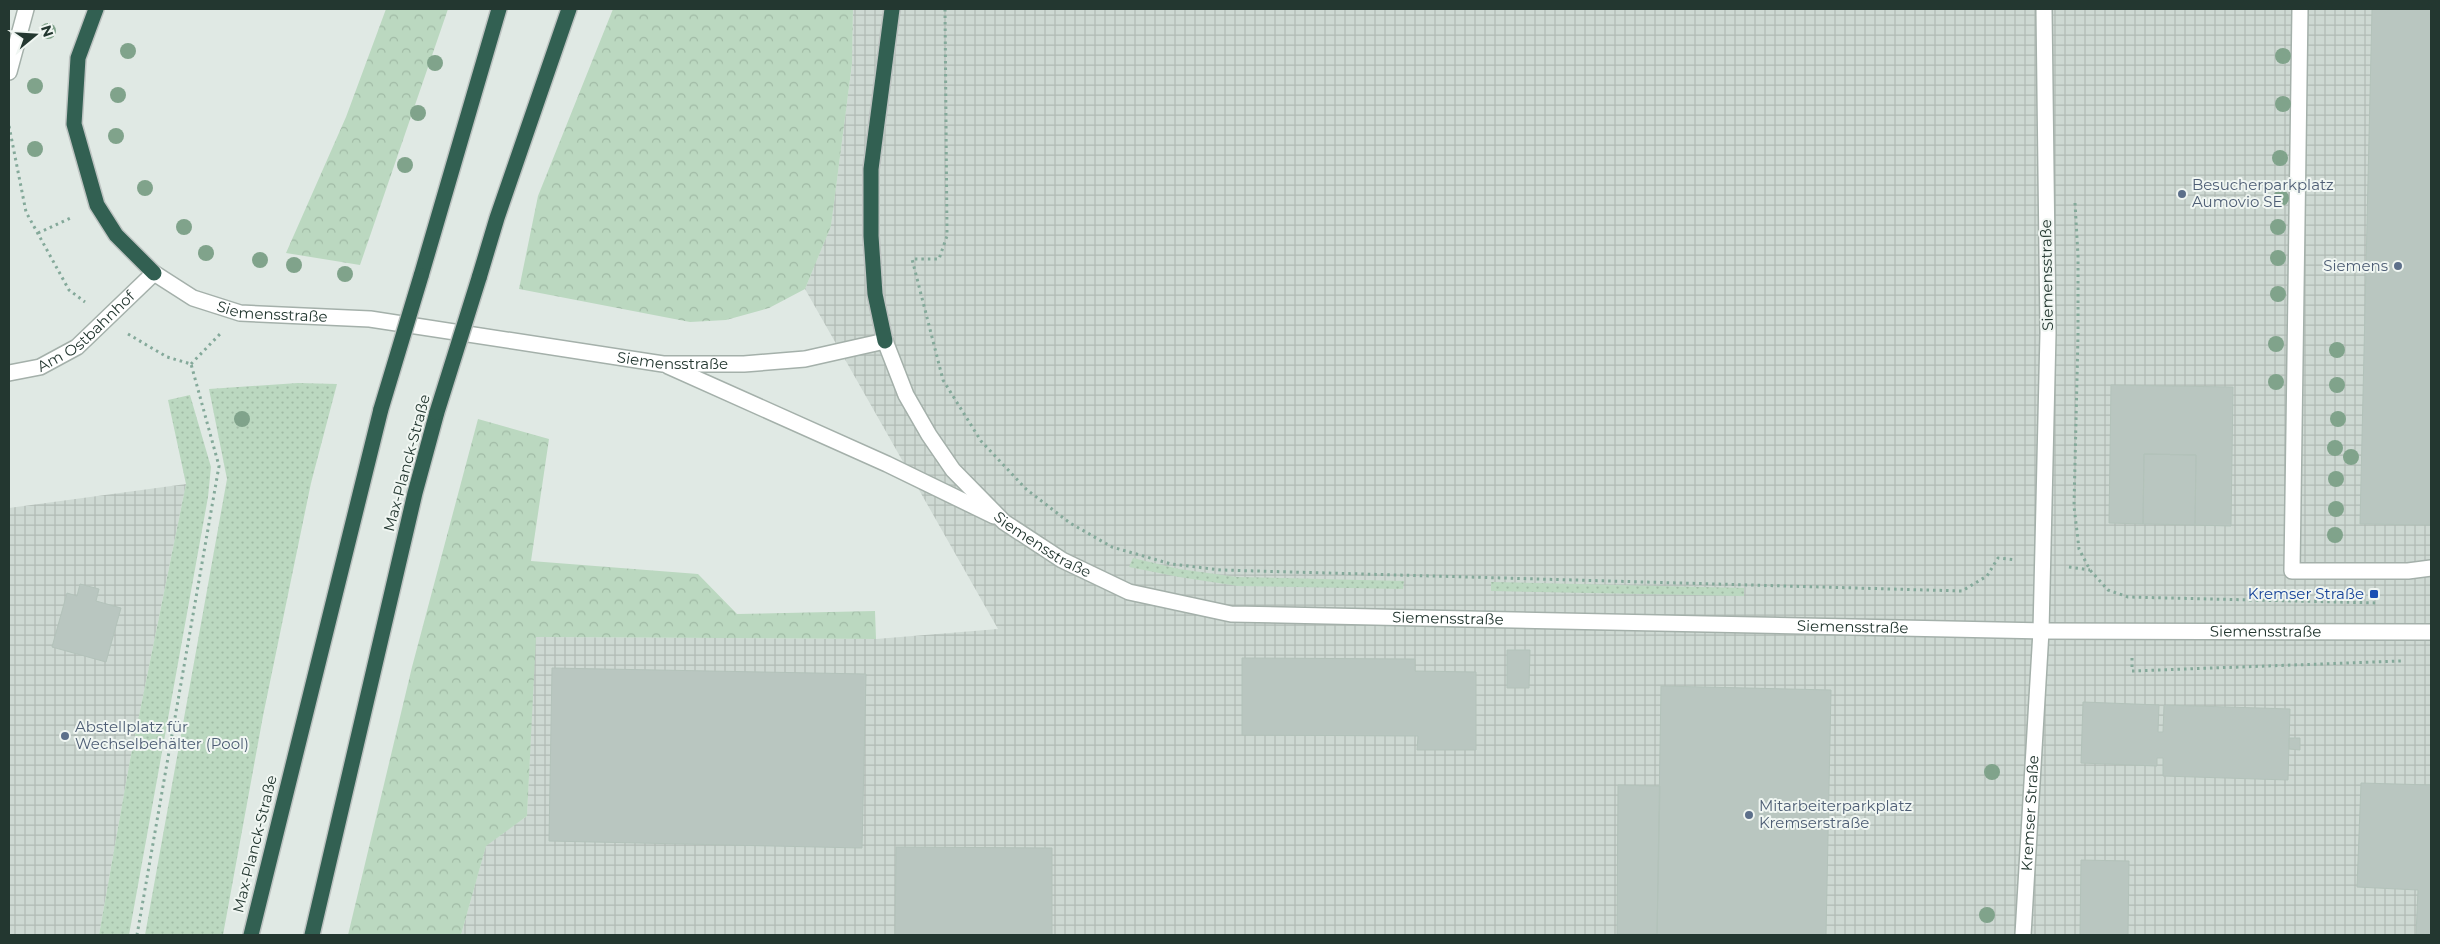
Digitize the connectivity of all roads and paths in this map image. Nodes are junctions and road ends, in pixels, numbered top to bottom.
1 (26, 9) edge
2 (96, 9) edge
3 (499, 9) edge
4 (569, 9) edge
5 (574, 9) edge
6 (892, 9) edge
7 (945, 9) edge
8 (2044, 9) edge
9 (2300, 9) edge
10 (561, 31) junction
11 (9, 72) edge
12 (9, 126) edge
13 (2075, 201) dead end
14 (97, 205) junction
15 (38, 233) junction
16 (154, 273) junction
17 (240, 313) junction
18 (107, 319) junction
19 (885, 341) junction
20 (191, 364) junction
21 (663, 364) junction
22 (9, 373) edge
23 (1004, 522) junction
24 (2041, 563) junction
25 (2431, 568) edge
26 (2090, 570) junction
27 (2384, 603) dead end
28 (2041, 631) junction
29 (2431, 632) edge
30 (136, 935) edge
31 (251, 935) edge
32 (312, 935) edge
33 (2023, 935) edge

1 - 11 street
2 - 14 highway
3 - 31 highway, Max-Planck-Straße, bridge
4 - 10 highway, Max-Planck-Straße
5 - 10 highway
6 - 19 highway
7 - 24 path
8 - 24 street, Siemensstraße
9 - 25 street
10 - 32 highway, Max-Planck-Straße, bridge
12 - 15 path
13 - 26 path
14 - 15 path
14 - 16 highway
15 - 18 path
16 - 17 street, Siemensstraße
16 - 18 street, Am Ostbahnhof
17 - 20 path
17 - 21 street, Siemensstraße
18 - 20 path
18 - 22 street, Am Ostbahnhof
19 - 21 street, Siemensstraße
19 - 23 street, Siemensstraße
20 - 30 path
21 - 23 street
23 - 28 street, Siemensstraße
24 - 26 path
24 - 28 street, Siemensstraße
26 - 27 path
28 - 29 street, Siemensstraße
28 - 33 street, Kremser Straße

